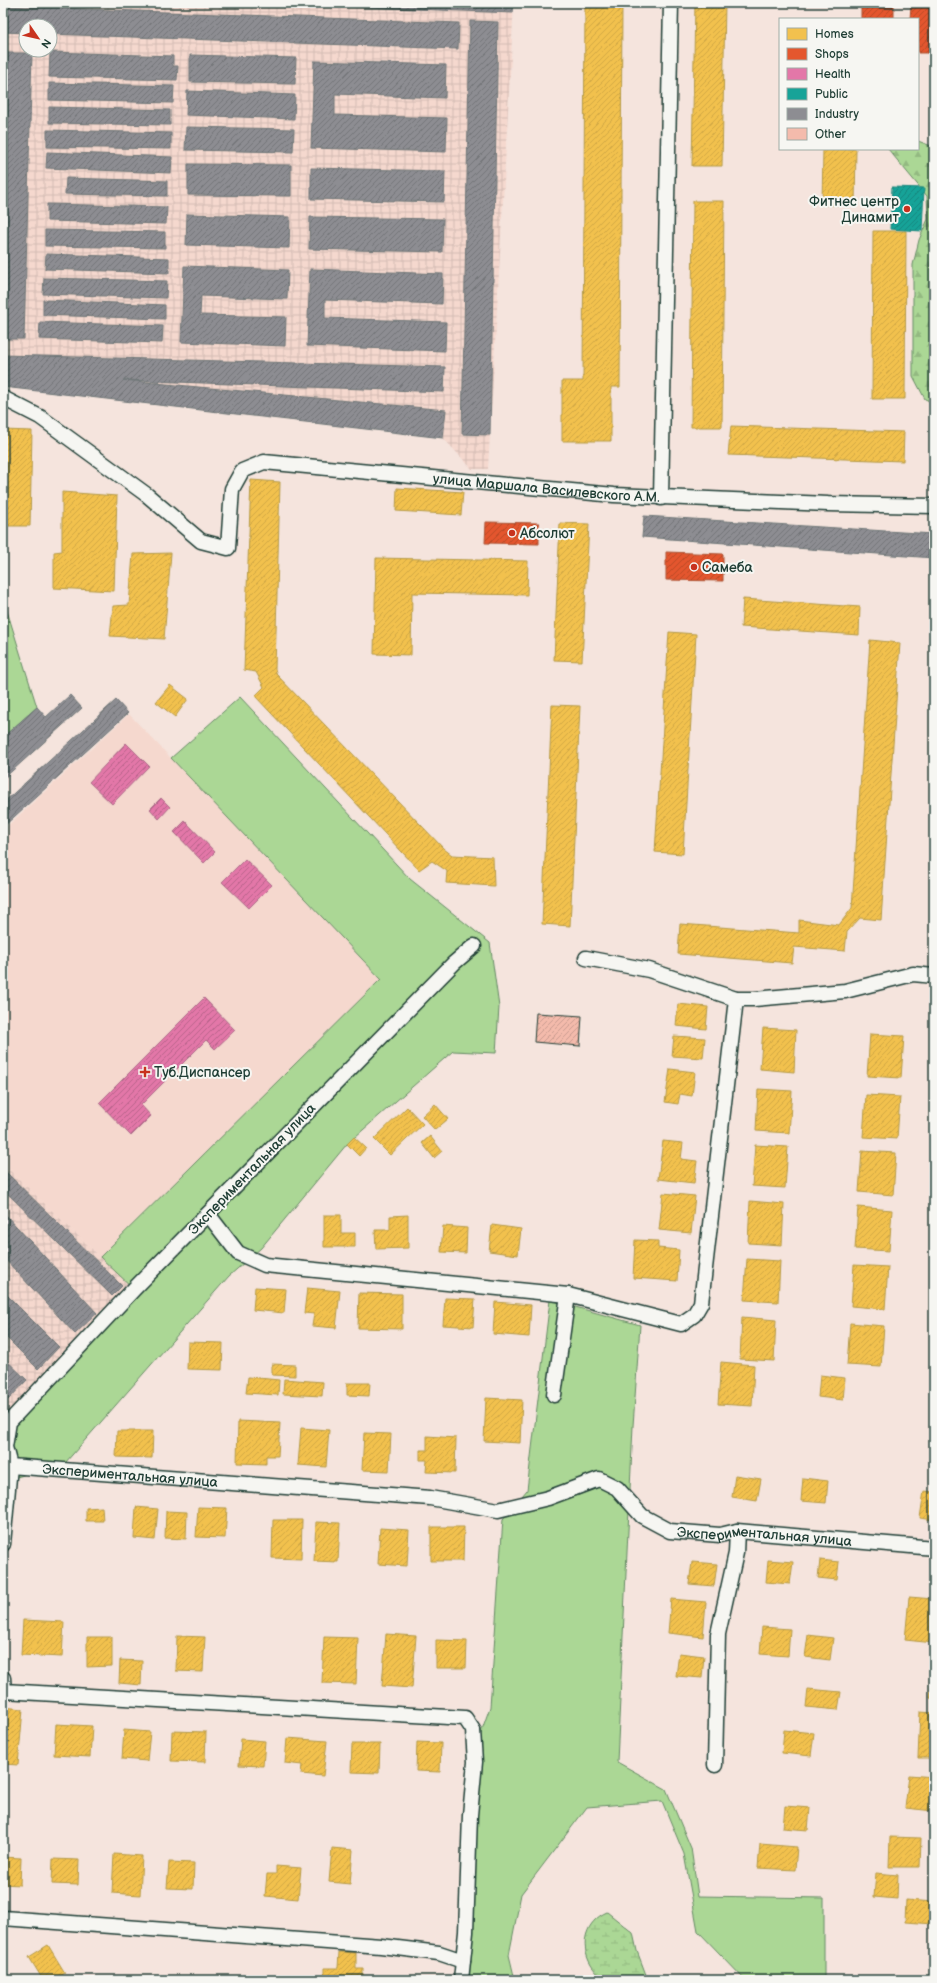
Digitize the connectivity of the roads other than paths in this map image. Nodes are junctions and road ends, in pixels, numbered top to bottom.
1 (671, 3) edge
2 (3, 398) edge
3 (661, 498) junction
4 (934, 506) edge
5 (474, 946) dead end
6 (586, 958) dead end
7 (934, 976) edge
8 (736, 999) junction
9 (208, 1214) junction
10 (568, 1295) junction
11 (554, 1395) dead end
12 (4, 1447) edge
13 (10, 1466) junction
14 (737, 1531) junction
15 (3, 1544) edge
16 (934, 1548) edge
17 (3, 1687) edge
18 (715, 1765) dead end
19 (3, 1918) edge
20 (463, 1961) junction
21 (461, 1980) edge

1 - 3 street
2 - 3 street, улица Маршала Василевского А.М.
3 - 4 street, улица Маршала Василевского А.М.
5 - 9 street, Экспериментальная улица
6 - 8 street
7 - 8 street
8 - 10 street
9 - 10 street
9 - 12 street, Экспериментальная улица
10 - 11 street
12 - 13 street, Экспериментальная улица
13 - 14 street, Экспериментальная улица
13 - 15 street
14 - 16 street, Экспериментальная улица
14 - 18 street
17 - 20 street
19 - 20 street
20 - 21 street

